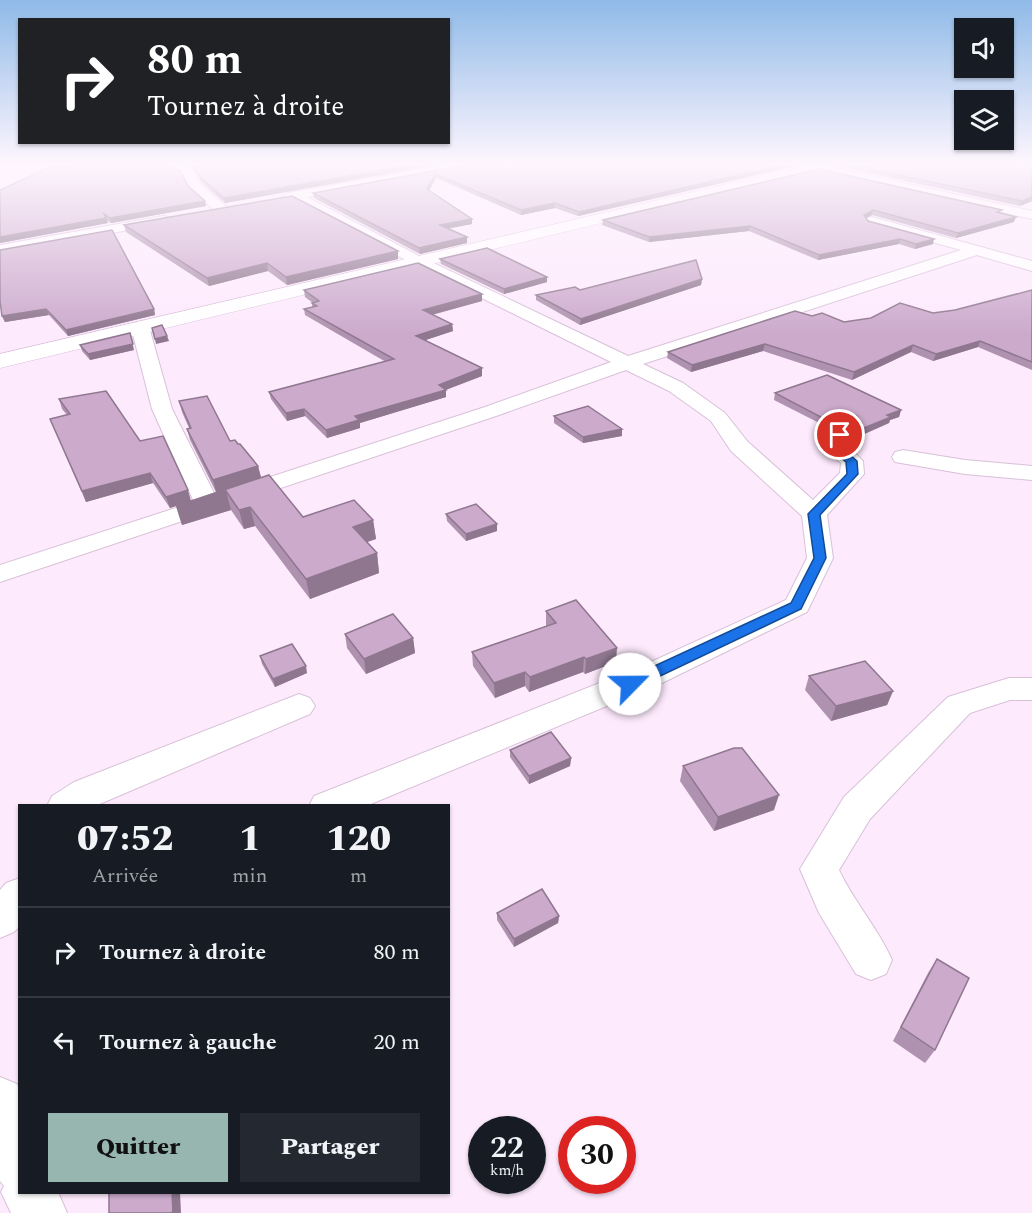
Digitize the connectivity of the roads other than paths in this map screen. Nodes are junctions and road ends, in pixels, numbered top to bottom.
1 (157, 221) edge
2 (342, 221) edge
3 (590, 221) edge
4 (874, 221) edge
5 (0, 249) edge
6 (974, 251) junction
7 (418, 261) junction
8 (1032, 266) edge
9 (140, 327) junction
10 (0, 360) edge
11 (627, 365) junction
12 (847, 429) dead end
13 (903, 457) dead end
14 (1032, 473) edge
15 (208, 506) junction
16 (814, 514) junction
17 (0, 574) edge
18 (1032, 689) edge
19 (299, 706) dead end
20 (68, 804) edge
21 (332, 804) edge
22 (18, 898) edge
23 (0, 919) edge
24 (871, 960) dead end
25 (0, 1101) edge
26 (18, 1161) edge
27 (28, 1194) edge
28 (41, 1213) edge

1 - 5 street
2 - 7 street
3 - 7 main road
4 - 6 street
6 - 8 street
6 - 11 street
7 - 9 main road
7 - 11 street
9 - 10 main road
9 - 15 street
11 - 15 street
11 - 16 street
12 - 16 street
13 - 14 street
15 - 17 street
16 - 21 street
18 - 24 street
19 - 20 street
22 - 23 street
25 - 26 street
27 - 28 street

